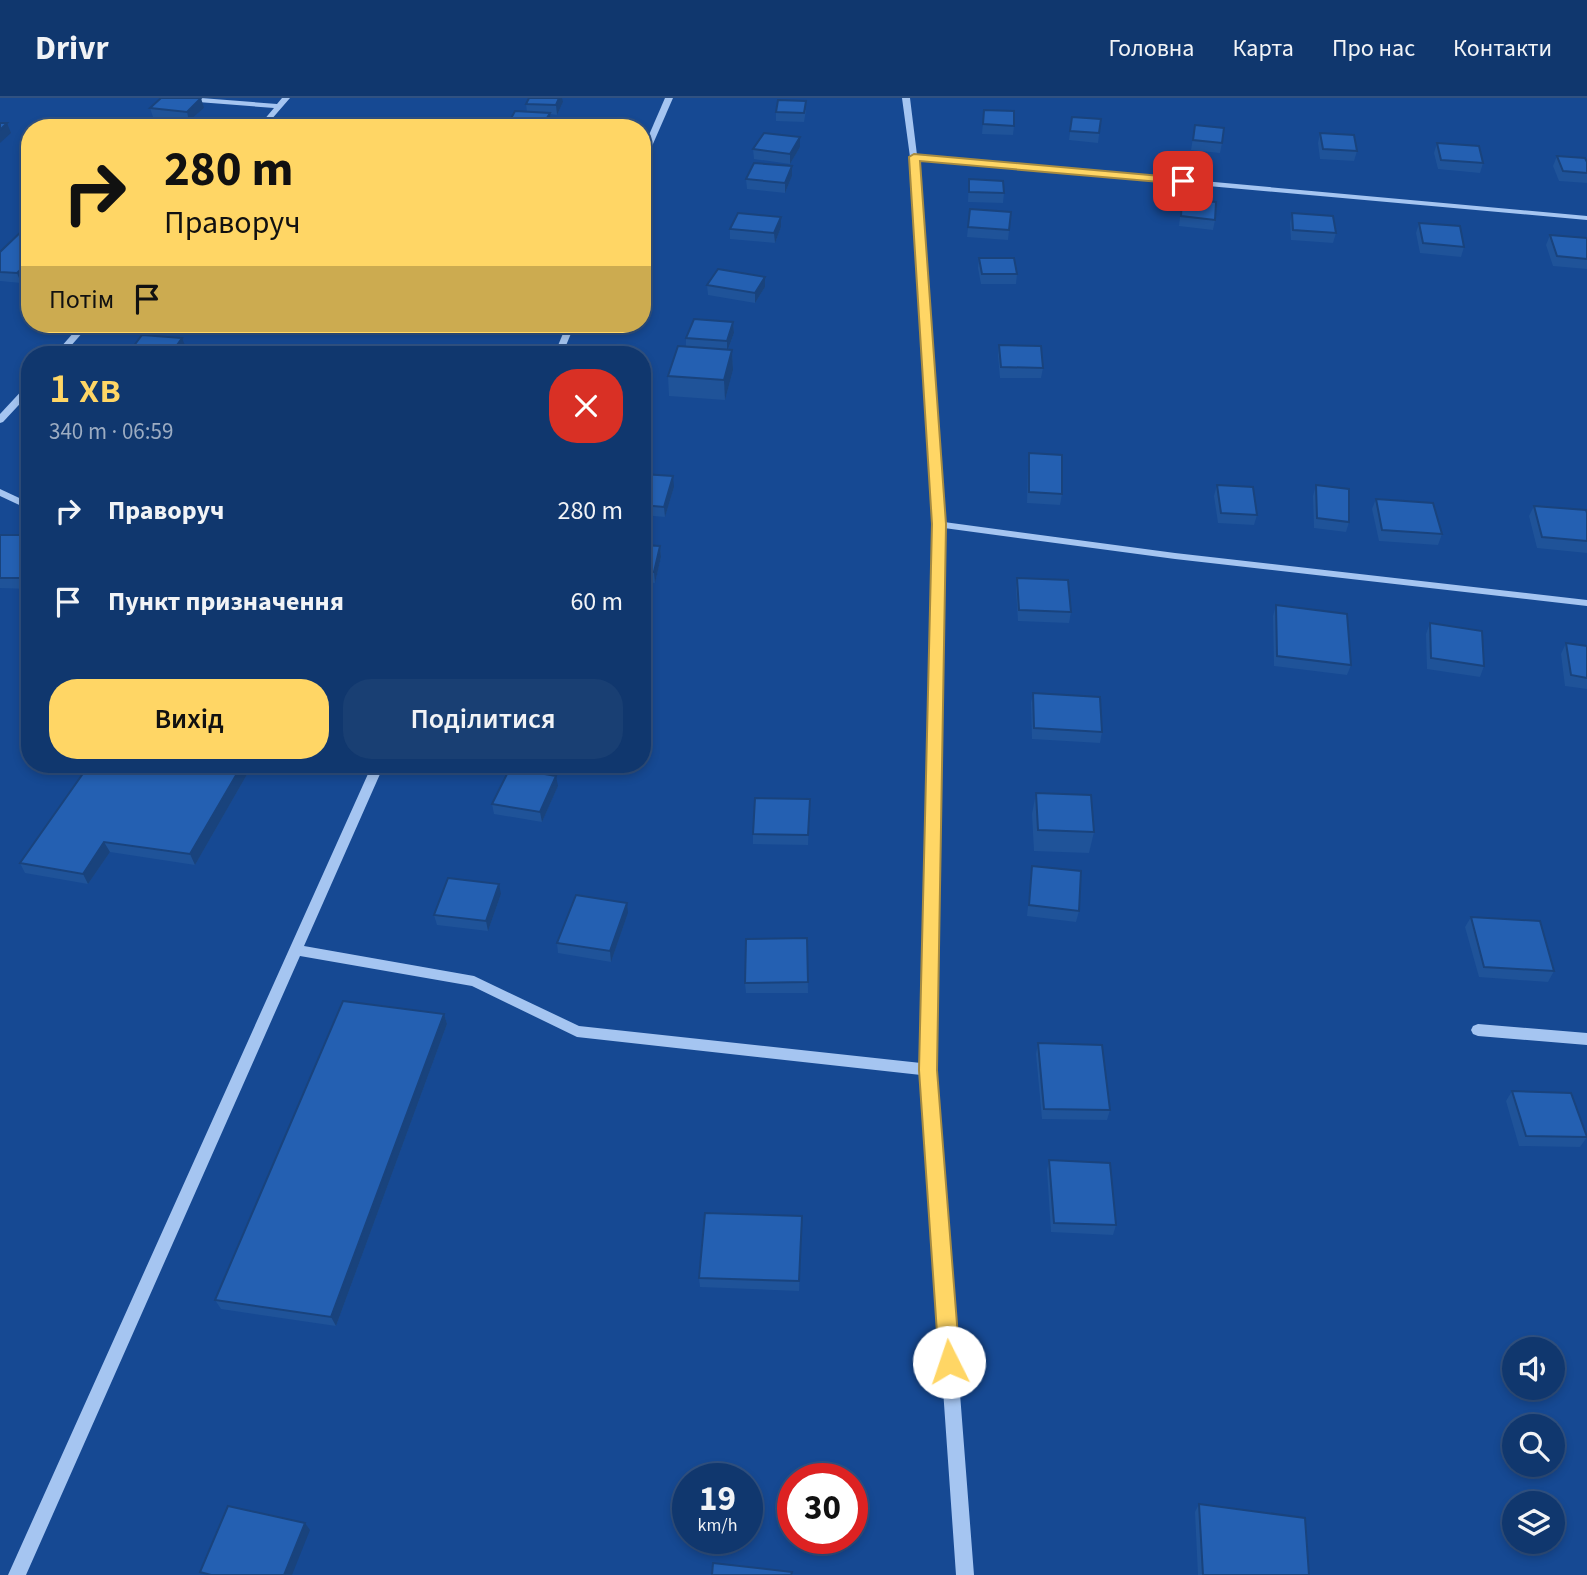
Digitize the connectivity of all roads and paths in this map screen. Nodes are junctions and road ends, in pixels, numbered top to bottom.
1 (172, 98) edge
2 (286, 98) edge
3 (669, 98) edge
4 (906, 98) edge
5 (279, 106) junction
6 (268, 119) edge
7 (651, 139) edge
8 (914, 157) junction
9 (1587, 218) edge
10 (78, 333) edge
11 (66, 346) edge
12 (21, 397) edge
13 (0, 420) edge
14 (0, 492) edge
15 (21, 502) edge
16 (939, 524) junction
17 (1587, 603) edge
18 (374, 773) edge
19 (296, 950) junction
20 (1478, 1030) dead end
21 (1587, 1039) edge
22 (928, 1070) junction
23 (17, 1575) edge
24 (965, 1575) edge

1 - 5 street
2 - 5 street
3 - 7 street
4 - 8 street
5 - 6 street
8 - 9 street
8 - 16 street
10 - 11 street
12 - 13 street
14 - 15 street
16 - 17 street
16 - 22 street
18 - 19 street
19 - 22 street
19 - 23 street
20 - 21 street
22 - 24 street

